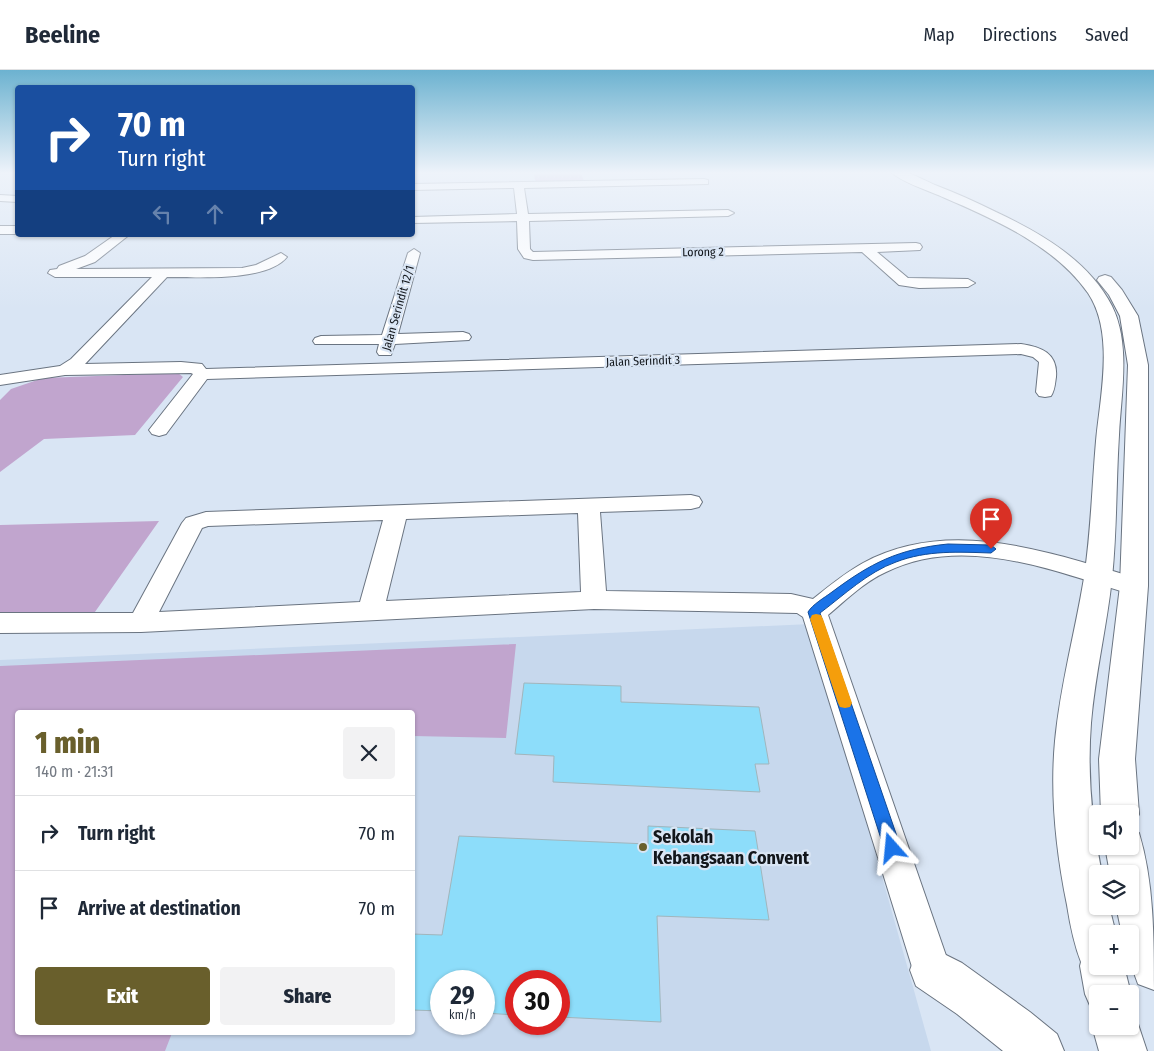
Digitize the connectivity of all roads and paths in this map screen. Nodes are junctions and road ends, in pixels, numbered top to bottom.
1 (523, 218) junction
2 (532, 218) edge
3 (995, 218) edge
4 (1010, 218) edge
5 (415, 220) edge
6 (0, 230) edge
7 (15, 230) edge
8 (120, 237) edge
9 (916, 247) dead end
10 (865, 248) junction
11 (414, 253) dead end
12 (281, 257) dead end
13 (164, 273) junction
14 (968, 283) dead end
15 (463, 337) dead end
16 (389, 339) junction
17 (321, 341) dead end
18 (454, 360) dead end
19 (382, 362) junction
20 (66, 370) junction
21 (199, 371) junction
22 (2, 382) edge
23 (1045, 392) dead end
24 (159, 430) dead end
25 (691, 502) dead end
26 (589, 506) junction
27 (396, 513) junction
28 (1098, 576) junction
29 (1134, 586) junction
30 (594, 600) junction
31 (371, 610) junction
32 (814, 612) junction
33 (141, 622) junction
34 (0, 623) edge
35 (1120, 805) edge
36 (1139, 915) edge
37 (1091, 925) edge
38 (1154, 968) edge
39 (932, 970) joint
40 (1119, 1035) edge
41 (1040, 1051) edge
42 (1123, 1051) edge

1 - 2 street
1 - 5 street
1 - 10 street, Lorong 2
3 - 28 main road
4 - 29 main road
6 - 7 street
8 - 13 street
9 - 10 street, Lorong 2
10 - 14 street
11 - 16 street, Jalan Serindit 12/1
12 - 13 street
13 - 20 street
15 - 16 street
16 - 17 street
16 - 19 street, Jalan Serindit 12/1
18 - 19 street
19 - 21 street
20 - 21 street
20 - 22 street
21 - 23 street, Jalan Serindit 3
21 - 24 street
25 - 26 street
26 - 27 street
26 - 30 street
27 - 31 street
27 - 33 street
28 - 29 street
28 - 32 street
28 - 37 main road
29 - 35 main road
30 - 31 street
30 - 32 street
31 - 33 street
32 - 39 street
33 - 34 street
36 - 38 main road
39 - 41 main road
40 - 42 main road

